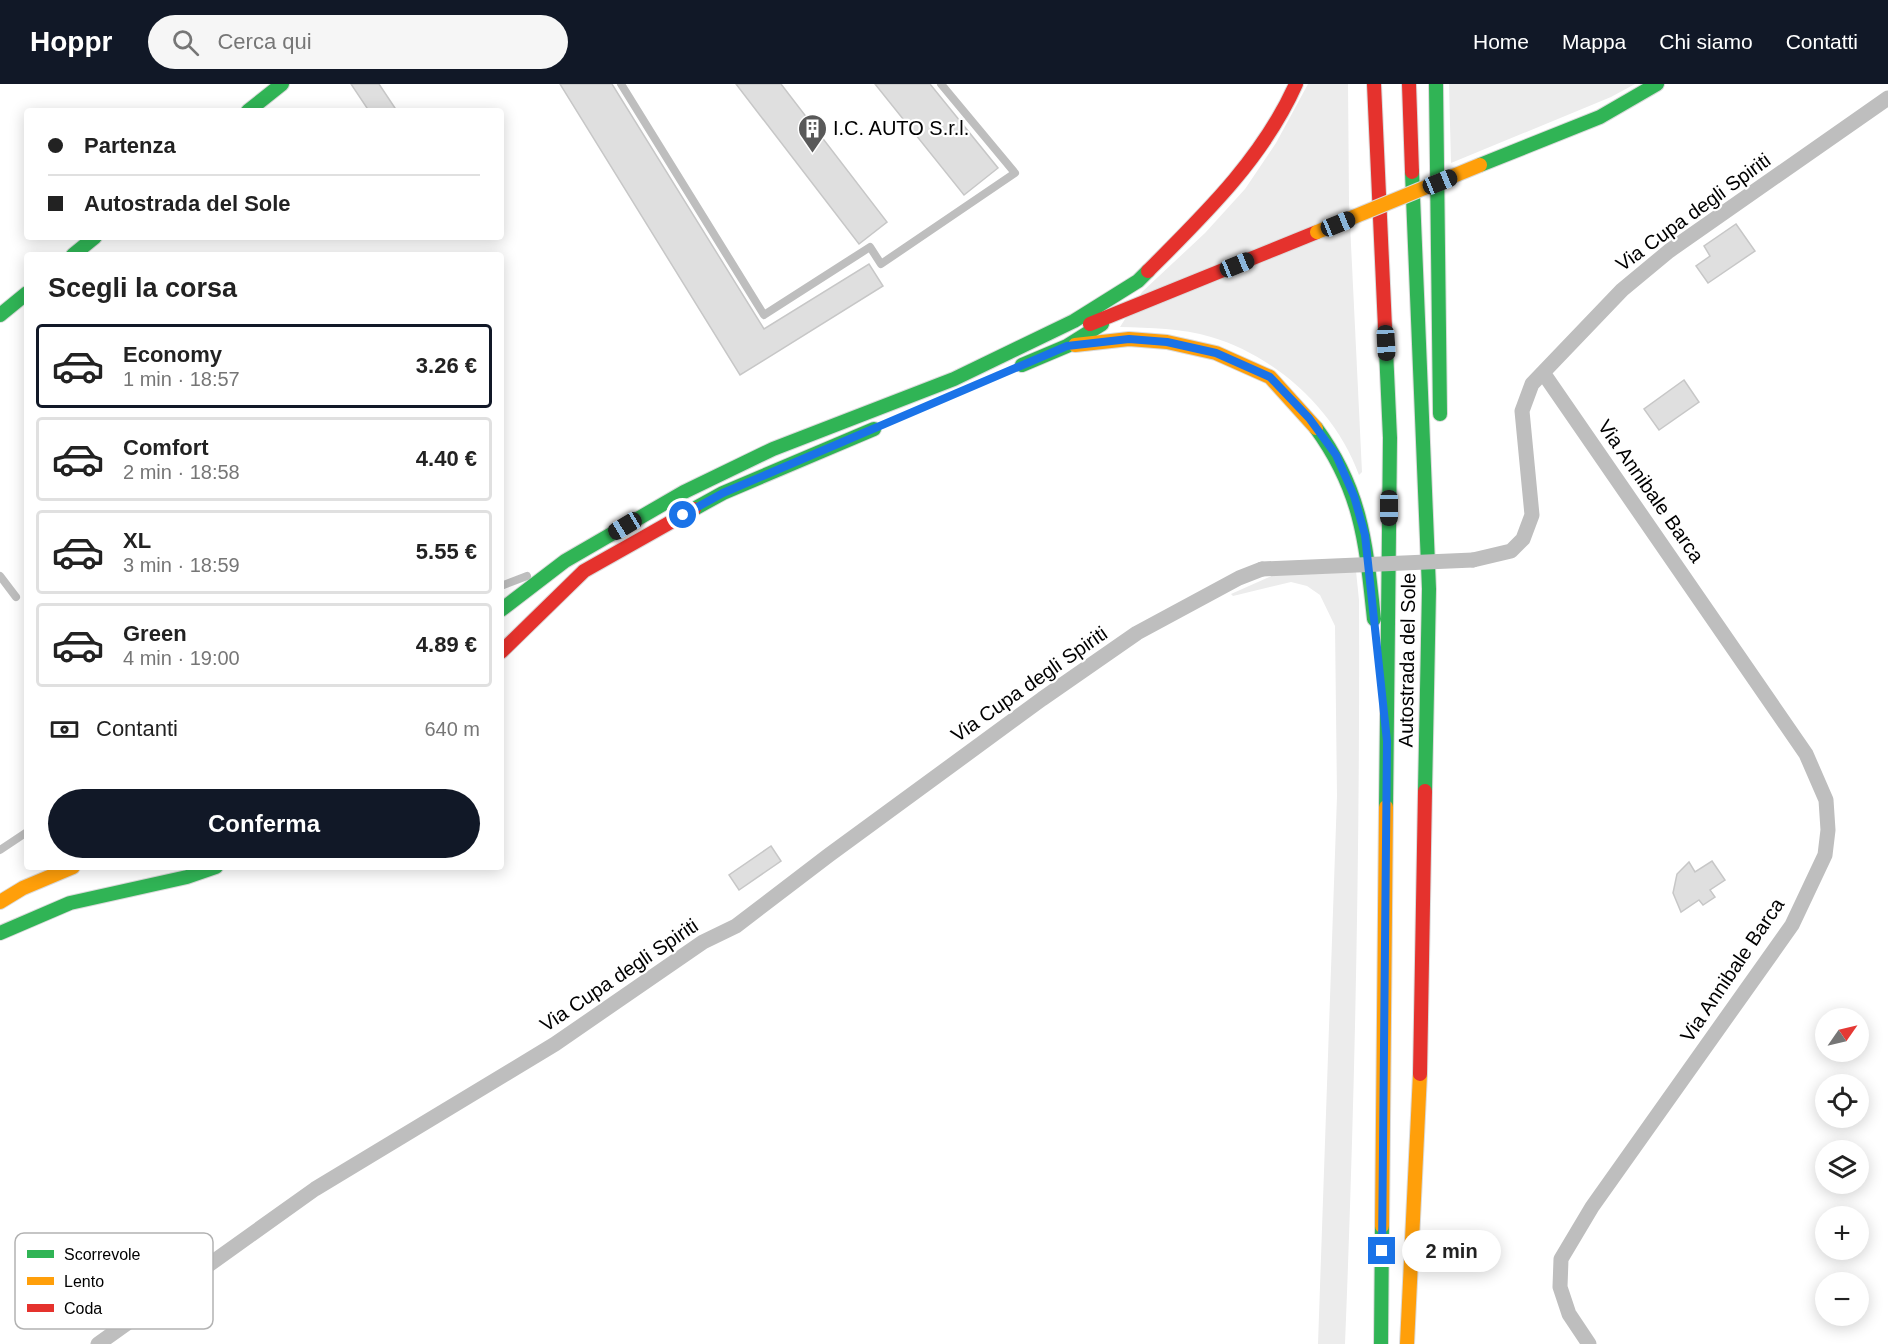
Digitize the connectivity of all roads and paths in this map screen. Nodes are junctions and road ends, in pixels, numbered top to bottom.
1 (282, 84) edge
2 (621, 84) edge
3 (941, 84) edge
4 (1296, 84) edge
5 (1374, 84) edge
6 (1409, 84) edge
7 (1437, 84) edge
8 (1657, 84) edge
9 (1888, 98) edge
10 (252, 108) edge
11 (91, 240) edge
12 (77, 252) edge
13 (23, 299) edge
14 (0, 315) edge
15 (1116, 315) junction
16 (1067, 346) junction
17 (1009, 353) junction
18 (1014, 369) dead end
19 (1544, 374) junction
20 (885, 424) dead end
21 (1440, 428) dead end
22 (1438, 462) dead end
23 (565, 561) junction
24 (0, 576) edge
25 (504, 585) edge
26 (1429, 589) junction
27 (16, 597) dead end
28 (504, 608) edge
29 (504, 649) edge
30 (1387, 741) junction
31 (24, 834) edge
32 (0, 850) edge
33 (42, 870) edge
34 (66, 870) edge
35 (207, 870) edge
36 (23, 888) junction
37 (0, 902) edge
38 (0, 933) edge
39 (213, 1262) edge
40 (119, 1329) edge
41 (98, 1344) edge
42 (1380, 1344) edge
43 (1407, 1344) edge
44 (1590, 1344) edge

1 - 10 main road
2 - 3 lane
4 - 17 main road
5 - 30 main road, Autostrada del Sole
6 - 26 main road, Autostrada del Sole
7 - 21 main road
8 - 15 main road, bridge
9 - 19 street, Via Cupa degli Spiriti
11 - 12 main road
13 - 14 main road
15 - 16 main road
15 - 17 main road
16 - 18 main road
16 - 30 main road
17 - 23 main road
19 - 39 street, Via Cupa degli Spiriti, bridge
19 - 44 street, Via Annibale Barca
20 - 29 main road
22 - 26 main road
23 - 25 lane
23 - 28 main road
24 - 27 lane
26 - 43 main road, Autostrada del Sole
30 - 42 main road, Autostrada del Sole
31 - 32 lane
33 - 36 lane
34 - 36 main road
35 - 38 main road
36 - 37 main road
40 - 41 street, Via Cupa degli Spiriti, bridge

